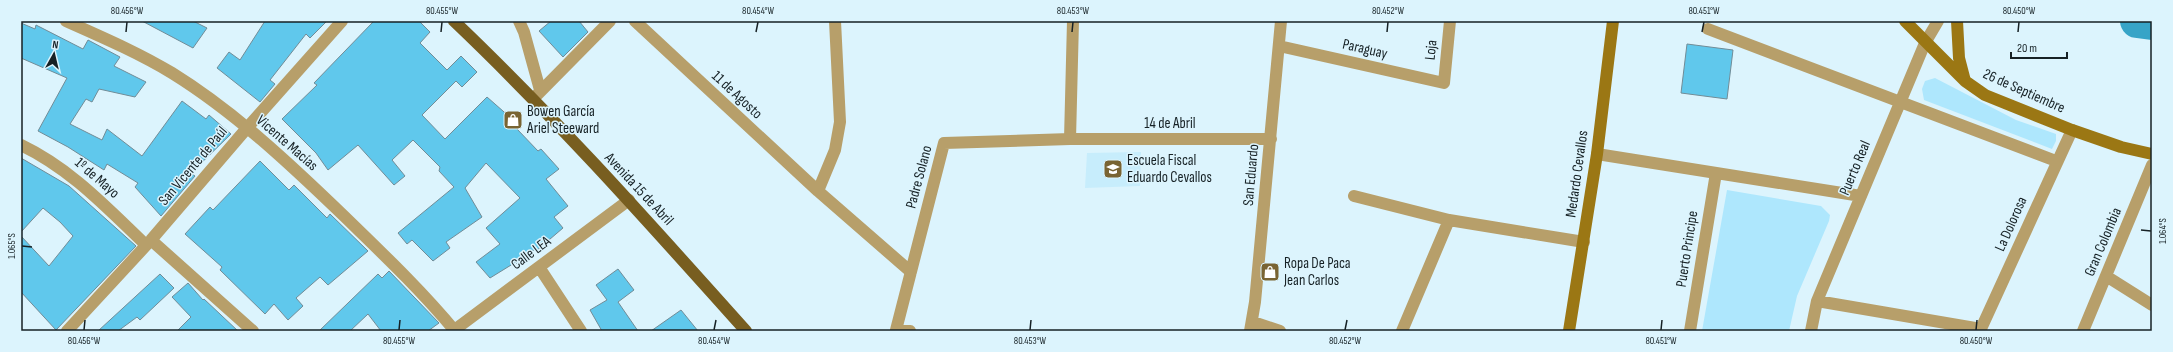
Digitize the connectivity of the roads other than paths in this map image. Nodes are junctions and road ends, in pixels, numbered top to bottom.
1 (66, 21) edge
2 (342, 21) edge
3 (454, 21) edge
4 (519, 21) edge
5 (610, 21) edge
6 (636, 21) edge
7 (835, 21) edge
8 (1073, 21) edge
9 (1281, 21) edge
10 (1450, 21) edge
11 (1613, 21) edge
12 (1905, 21) edge
13 (1938, 21) edge
14 (1957, 21) edge
15 (1708, 29) dead end
16 (1925, 43) junction
17 (1279, 46) junction
18 (1965, 82) junction
19 (1444, 83) joint
20 (536, 94) junction
21 (1900, 102) junction
22 (247, 128) junction
23 (2072, 130) junction
24 (1070, 139) junction
25 (1271, 139) junction
26 (21, 145) edge
27 (1597, 154) junction
28 (2152, 154) edge
29 (2056, 161) junction
30 (2152, 165) edge
31 (1716, 173) junction
32 (818, 191) junction
33 (1354, 196) dead end
34 (1861, 196) junction
35 (629, 200) junction
36 (1449, 220) junction
37 (149, 242) junction
38 (1584, 242) junction
39 (539, 267) junction
40 (911, 272) junction
41 (2106, 276) junction
42 (1817, 301) junction
43 (2152, 305) edge
44 (1252, 326) edge
45 (1981, 330) edge
46 (67, 331) edge
47 (253, 331) edge
48 (454, 331) edge
49 (581, 331) edge
50 (746, 331) edge
51 (910, 331) edge
52 (1280, 331) edge
53 (1402, 331) edge
54 (1570, 331) edge
55 (1690, 331) edge
56 (1811, 331) edge
57 (2083, 331) edge

1 - 22 street, Vicente Macías
2 - 22 street, San Vicente de Paúl
3 - 20 main road, Avenida 15 de Abril
4 - 20 street
5 - 20 street
6 - 32 street, 11 de Agosto
7 - 32 street
8 - 24 street
9 - 17 street, San Eduardo
10 - 19 street, Loja
11 - 27 street, Medardo Cevallos
12 - 16 street, 26 de Septiembre
13 - 16 street, Puerto Real
14 - 18 street
15 - 21 street
16 - 18 street, 26 de Septiembre
16 - 21 street, Puerto Real
17 - 19 street, Paraguay
17 - 25 street, San Eduardo
18 - 23 street, 26 de Septiembre
20 - 35 main road, Avenida 15 de Abril
21 - 29 street
21 - 34 street, Puerto Real
22 - 37 street, San Vicente de Paúl
22 - 48 street, Vicente Macías
23 - 28 street, 26 de Septiembre
23 - 29 street, La Dolorosa
24 - 25 street, 14 de Abril
24 - 40 street, Padre Solano
25 - 44 street, San Eduardo
26 - 37 street, 1º de Mayo
27 - 31 street
27 - 38 street, Medardo Cevallos
29 - 45 street, La Dolorosa
30 - 41 street, Gran Colombia
31 - 34 street
31 - 55 street, Puerto Principe
32 - 40 street, 11 de Agosto
33 - 36 street
34 - 42 street, Puerto Real
35 - 39 street, Calle LEA
35 - 50 main road, Avenida 15 de Abril
36 - 38 street
36 - 53 street
37 - 46 street, San Vicente de Paúl
37 - 47 street, 1º de Mayo
38 - 54 street, Medardo Cevallos
39 - 48 street, Calle LEA
39 - 49 street
40 - 51 street
41 - 43 street
41 - 57 street, Gran Colombia
42 - 45 street
42 - 56 street, Puerto Real
44 - 52 street

